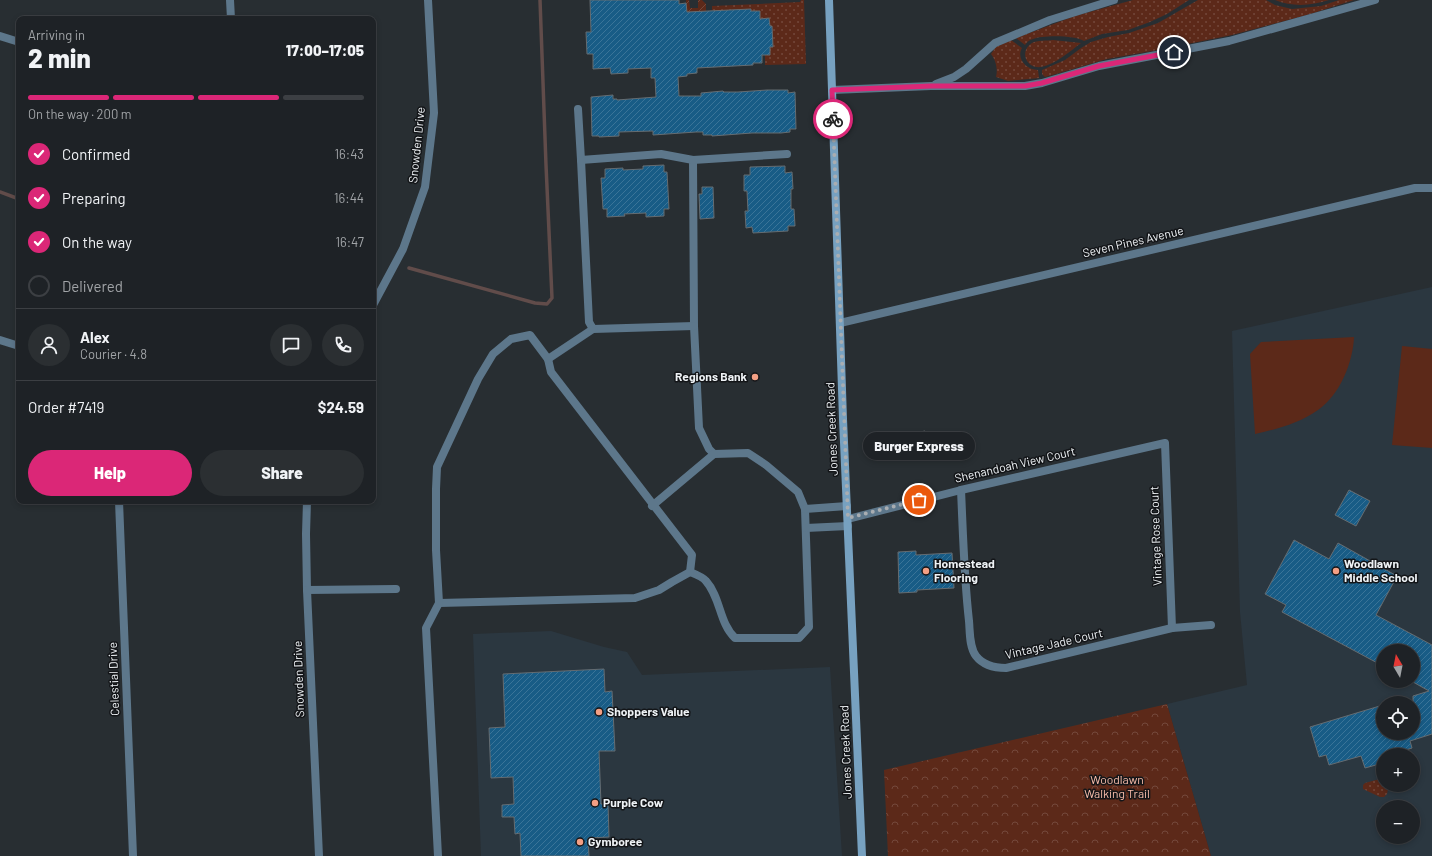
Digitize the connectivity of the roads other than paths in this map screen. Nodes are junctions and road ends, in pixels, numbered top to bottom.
1 (230, 0) edge
2 (428, 0) edge
3 (829, 0) edge
4 (1114, 0) edge
5 (1375, 0) edge
6 (231, 16) edge
7 (0, 36) edge
8 (16, 41) edge
9 (931, 86) junction
10 (832, 90) junction
11 (578, 109) dead end
12 (787, 154) dead end
13 (581, 160) junction
14 (693, 160) junction
15 (1432, 188) edge
16 (376, 299) edge
17 (840, 324) junction
18 (694, 326) junction
19 (593, 328) junction
20 (0, 340) edge
21 (16, 345) edge
22 (548, 359) junction
23 (1165, 443) joint
24 (714, 454) junction
25 (961, 490) junction
26 (119, 504) edge
27 (307, 504) edge
28 (652, 506) junction
29 (847, 506) junction
30 (805, 509) junction
31 (848, 522) junction
32 (806, 528) junction
33 (690, 572) junction
34 (396, 588) dead end
35 (307, 590) junction
36 (439, 603) junction
37 (1211, 625) dead end
38 (1172, 628) junction
39 (133, 856) edge
40 (319, 856) edge
41 (438, 856) edge
42 (862, 856) edge

1 - 6 street
2 - 16 street, Snowden Drive
3 - 10 main road, Jones Creek Road
4 - 9 street
5 - 9 street
7 - 8 street
9 - 10 street
10 - 17 main road, Jones Creek Road
11 - 13 street
12 - 14 street
13 - 14 street
13 - 19 street
14 - 18 street
15 - 17 street, Seven Pines Avenue
17 - 29 main road, Jones Creek Road
18 - 19 street
18 - 24 street
19 - 22 street
20 - 21 street
22 - 28 street
22 - 36 street
23 - 25 street, Shenandoah View Court
23 - 38 street, Vintage Rose Court
24 - 28 street
24 - 30 street
25 - 31 street, Shenandoah View Court
25 - 38 street, Vintage Jade Court
26 - 39 street, Celestial Drive
27 - 35 street, Snowden Drive
28 - 33 street
29 - 30 street
29 - 31 main road, Jones Creek Road
30 - 32 street
31 - 32 street, Shenandoah View Court
31 - 42 main road, Jones Creek Road
32 - 33 street
33 - 36 street
34 - 35 street
35 - 40 street, Snowden Drive
36 - 41 street
37 - 38 street, Vintage Jade Court

